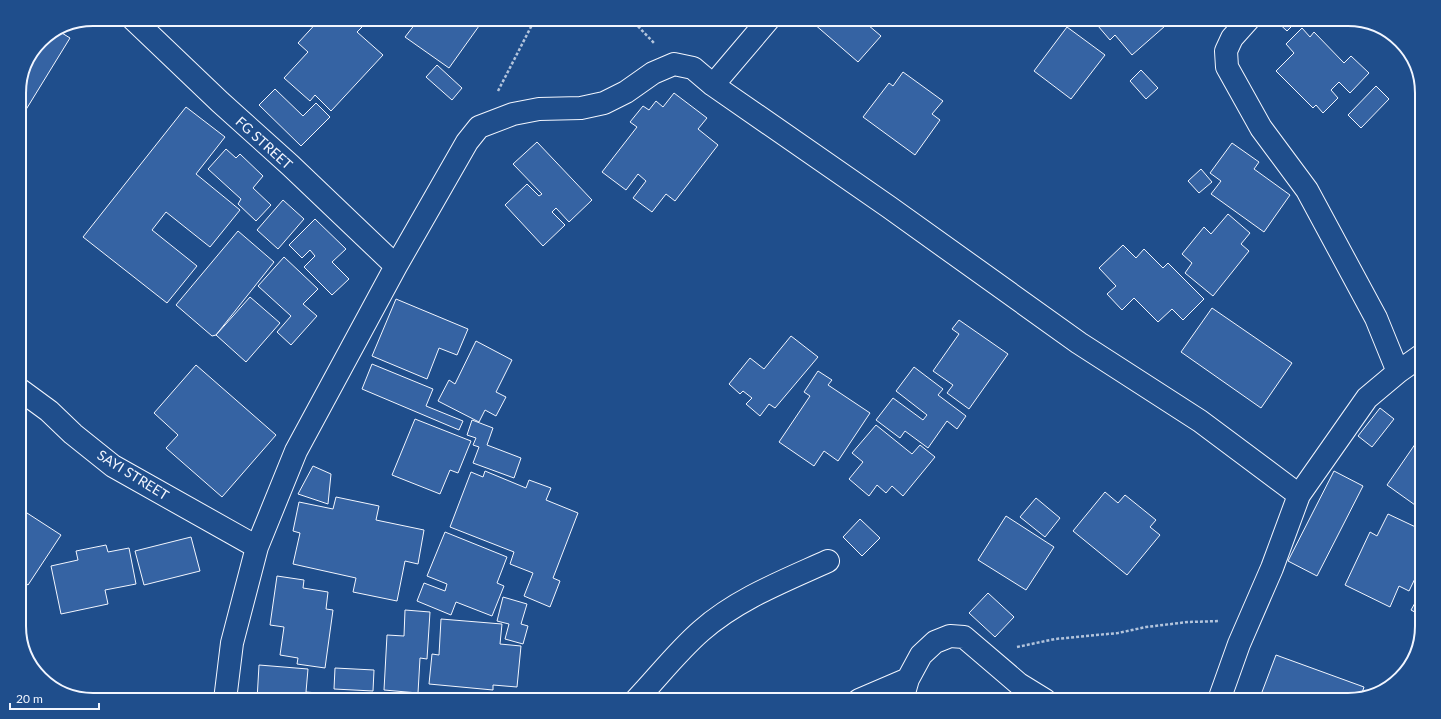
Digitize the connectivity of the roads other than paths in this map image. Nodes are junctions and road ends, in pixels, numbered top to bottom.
1 (140, 26) edge
2 (763, 26) edge
3 (1243, 26) edge
4 (713, 85) junction
5 (396, 266) junction
6 (1415, 360) edge
7 (1398, 372) junction
8 (26, 394) edge
9 (1299, 495) junction
10 (258, 547) junction
11 (828, 561) dead end
12 (908, 679) junction
13 (226, 693) edge
14 (642, 693) edge
15 (875, 693) edge
16 (904, 693) edge
17 (1034, 693) edge
18 (1222, 693) edge

1 - 5 street, FG STREET
2 - 4 street
3 - 7 street
4 - 5 street
4 - 9 street
5 - 10 street
6 - 7 street
7 - 9 street
8 - 10 street, SAYI STREET
9 - 18 street
10 - 13 street
11 - 14 street
12 - 15 street
12 - 16 street
12 - 17 street

